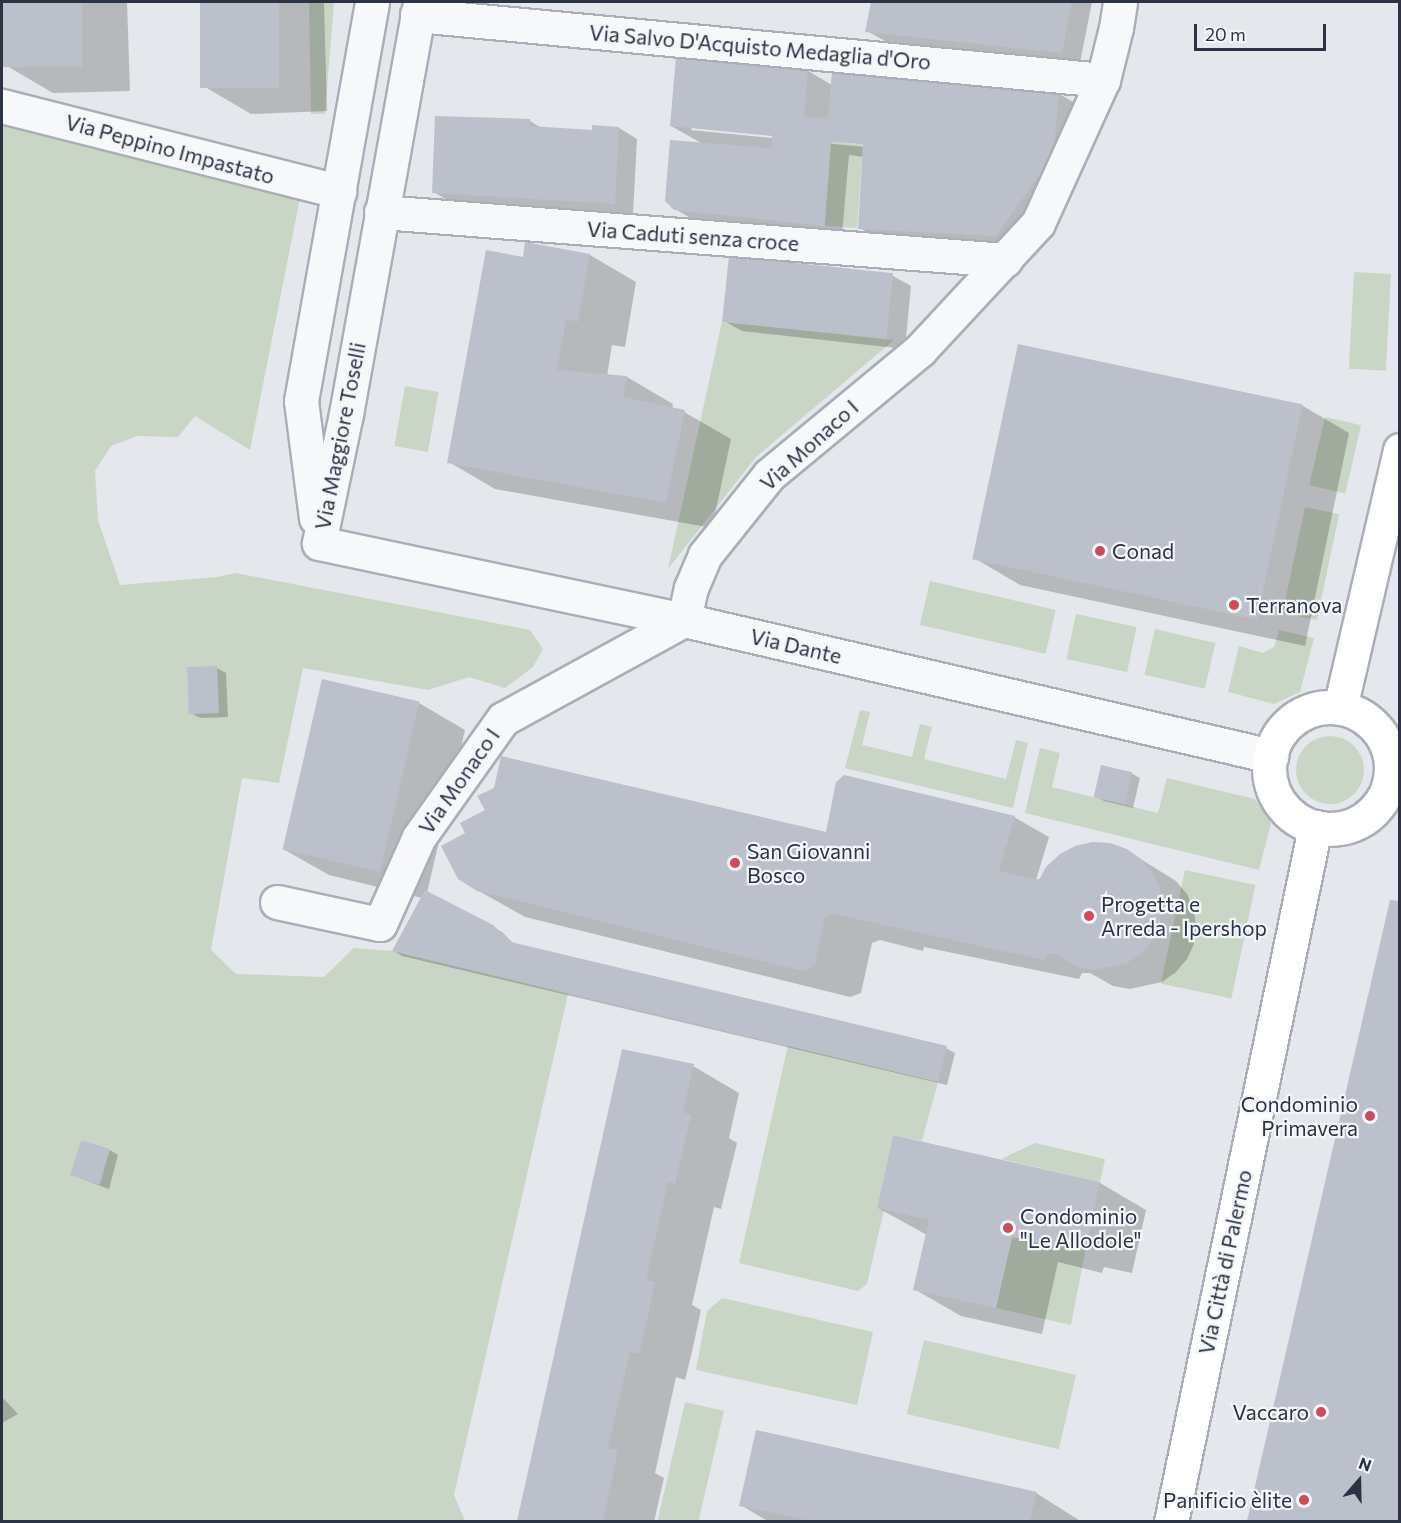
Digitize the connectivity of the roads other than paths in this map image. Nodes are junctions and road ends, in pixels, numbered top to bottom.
1 (372, 2) edge
2 (1120, 2) edge
3 (418, 8) edge
4 (1103, 80) junction
5 (2, 106) edge
6 (339, 191) junction
7 (381, 212) junction
8 (1005, 260) junction
9 (1400, 450) edge
10 (320, 543) junction
11 (684, 620) junction
12 (1340, 708) junction
13 (1271, 756) junction
14 (1395, 782) edge
15 (1315, 827) junction
16 (277, 902) dead end
17 (1171, 1521) edge

1 - 6 street, Via Maggiore Toselli
2 - 4 street, Via Monaco I
3 - 4 street, Via Salvo D'Acquisto Medaglia d'Oro
3 - 7 street, Via Maggiore Toselli
4 - 8 street, Via Monaco I
5 - 6 street, Via Peppino Impastato
6 - 10 street, Via Maggiore Toselli
7 - 8 street, Via Caduti senza croce
7 - 10 street, Via Maggiore Toselli
8 - 11 street, Via Monaco I
9 - 12 main road
10 - 11 street, Via Dante
11 - 13 street, Via Dante
11 - 16 street, Via Monaco I
12 - 13 main road
12 - 14 main road
13 - 15 main road
14 - 15 main road
15 - 17 main road, Via Città di Palermo

